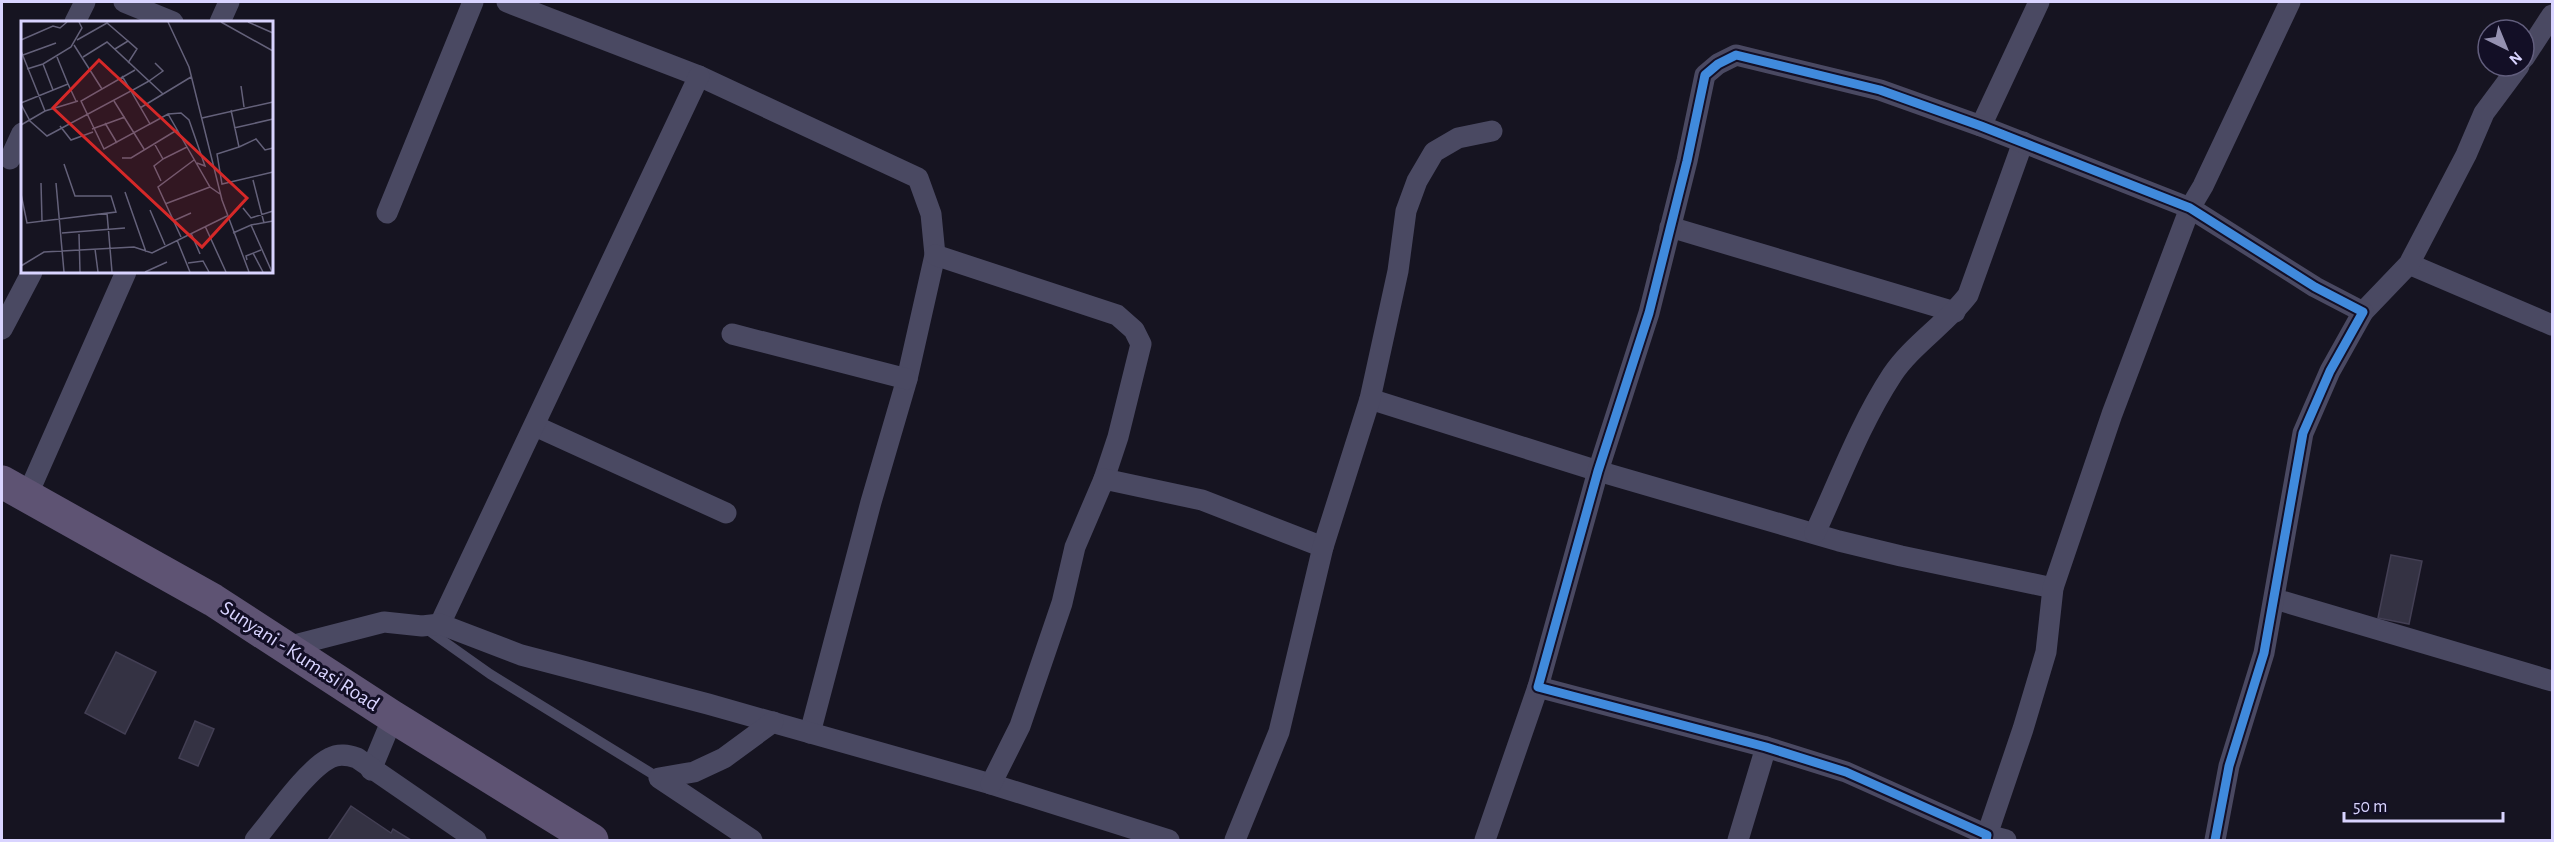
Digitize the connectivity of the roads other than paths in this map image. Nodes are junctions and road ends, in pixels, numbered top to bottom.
1 (84, 2) edge
2 (124, 2) edge
3 (229, 2) edge
4 (473, 2) edge
5 (507, 2) edge
6 (2039, 2) edge
7 (2290, 2) edge
8 (2553, 15) edge
9 (75, 21) edge
10 (171, 21) edge
11 (220, 21) edge
12 (2536, 40) edge
13 (699, 76) junction
14 (2510, 78) edge
15 (1981, 126) junction
16 (1492, 131) dead end
17 (21, 135) edge
18 (2023, 142) junction
19 (11, 160) edge
20 (2190, 208) junction
21 (387, 213) dead end
22 (1670, 227) junction
23 (935, 255) junction
24 (2409, 264) junction
25 (31, 273) edge
26 (125, 273) edge
27 (1955, 312) junction
28 (2363, 312) junction
29 (2553, 325) edge
30 (2, 329) edge
31 (732, 334) dead end
32 (908, 379) junction
33 (1370, 399) junction
34 (535, 426) junction
35 (1598, 471) junction
36 (1104, 479) junction
37 (14, 489) edge
38 (726, 513) dead end
39 (1815, 533) junction
40 (1323, 548) junction
41 (2053, 588) junction
42 (2275, 599) junction
43 (431, 625) junction
44 (288, 647) junction
45 (2553, 681) edge
46 (1538, 687) junction
47 (393, 717) junction
48 (773, 722) junction
49 (810, 733) junction
50 (1766, 747) junction
51 (371, 770) junction
52 (659, 778) junction
53 (991, 784) junction
54 (1993, 838) edge
55 (255, 840) edge
56 (476, 840) edge
57 (592, 840) edge
58 (752, 840) edge
59 (1169, 840) edge
60 (1235, 840) edge
61 (1485, 840) edge
62 (1738, 840) edge
63 (2215, 840) edge

1 - 9 street
2 - 10 street
3 - 11 street
4 - 21 street
5 - 13 street
6 - 15 street
7 - 20 street
8 - 12 street
13 - 23 street
13 - 34 street
14 - 24 street
15 - 18 street
15 - 22 street
16 - 33 street
17 - 19 street
18 - 20 street
18 - 27 street
20 - 28 street
20 - 41 street
22 - 27 street
22 - 35 street
23 - 32 street
23 - 36 street
24 - 28 street
24 - 29 street
25 - 30 street
26 - 37 street
27 - 39 street
28 - 42 street
31 - 32 street
32 - 49 street
33 - 35 street
33 - 40 street
34 - 38 street
34 - 43 street
35 - 39 street
35 - 46 street
36 - 40 street
36 - 53 street
37 - 44 main road, Sunyani - Kumasi Road
39 - 41 street
40 - 60 street
41 - 54 street
42 - 45 street
42 - 63 street
43 - 44 street
43 - 48 street
43 - 52 lane
44 - 47 main road, Sunyani - Kumasi Road
46 - 50 street
46 - 61 street
47 - 51 street
47 - 57 main road, Sunyani - Kumasi Road
48 - 49 street
48 - 52 street
49 - 53 street
50 - 54 street
50 - 62 street
51 - 55 street
51 - 56 street
52 - 58 street
53 - 59 street

